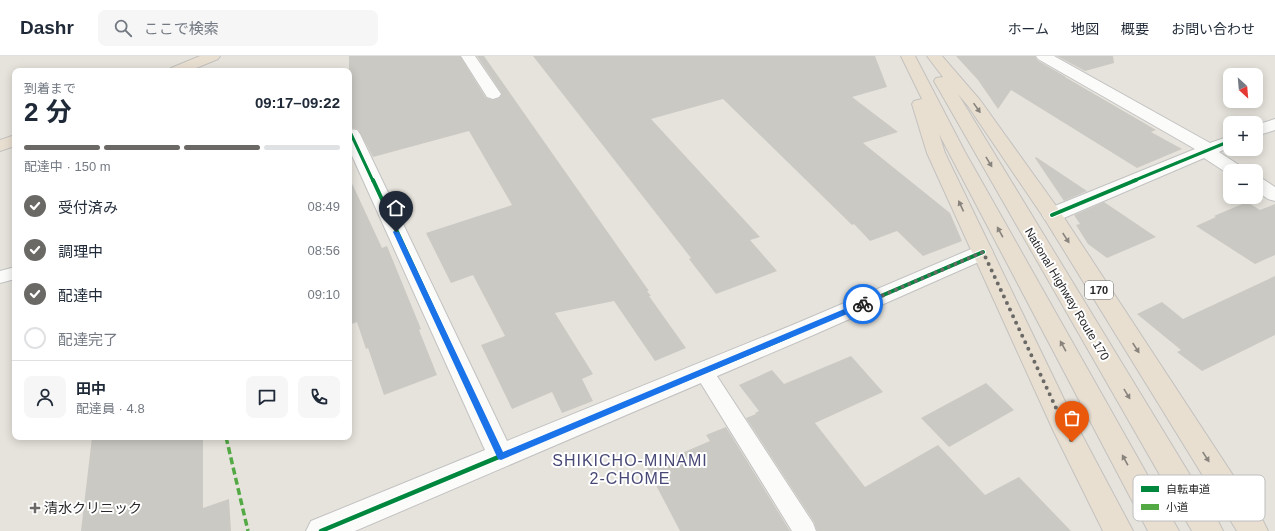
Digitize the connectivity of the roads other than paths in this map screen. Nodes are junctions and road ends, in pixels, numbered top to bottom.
1 (213, 56) edge
2 (468, 56) edge
3 (903, 56) edge
4 (908, 56) edge
5 (927, 56) edge
6 (934, 56) edge
7 (1042, 56) edge
8 (183, 68) edge
9 (493, 94) dead end
10 (1275, 124) edge
11 (1263, 128) edge
12 (352, 138) edge
13 (12, 141) edge
14 (1223, 144) edge
15 (0, 146) edge
16 (1207, 151) junction
17 (1226, 164) edge
18 (1263, 187) edge
19 (1275, 195) edge
20 (1052, 215) junction
21 (983, 252) junction
22 (12, 274) edge
23 (0, 277) edge
24 (704, 372) junction
25 (501, 456) junction
26 (1133, 475) edge
27 (1175, 475) edge
28 (1217, 475) edge
29 (1159, 521) edge
30 (1202, 521) edge
31 (1247, 521) edge
32 (321, 531) edge
33 (805, 531) edge
34 (1118, 531) edge
35 (1164, 531) edge
36 (1208, 531) edge
37 (1253, 531) edge

1 - 8 highway
2 - 9 street
21 -> 3 highway
26 -> 4 highway
5 -> 27 highway, National Highway Route 170 / 170
6 -> 20 highway, 170
7 - 16 street
10 - 11 street
12 - 25 street
13 - 15 highway
14 - 16 street
16 - 17 street
16 - 20 street
18 - 19 street
20 -> 28 highway, 170
21 - 24 street
21 - 34 highway
22 - 23 lane
24 - 25 street
24 - 33 lane
25 - 32 street
35 -> 29 highway
30 -> 36 highway, National Highway Route 170 / 170
31 -> 37 highway, 170

